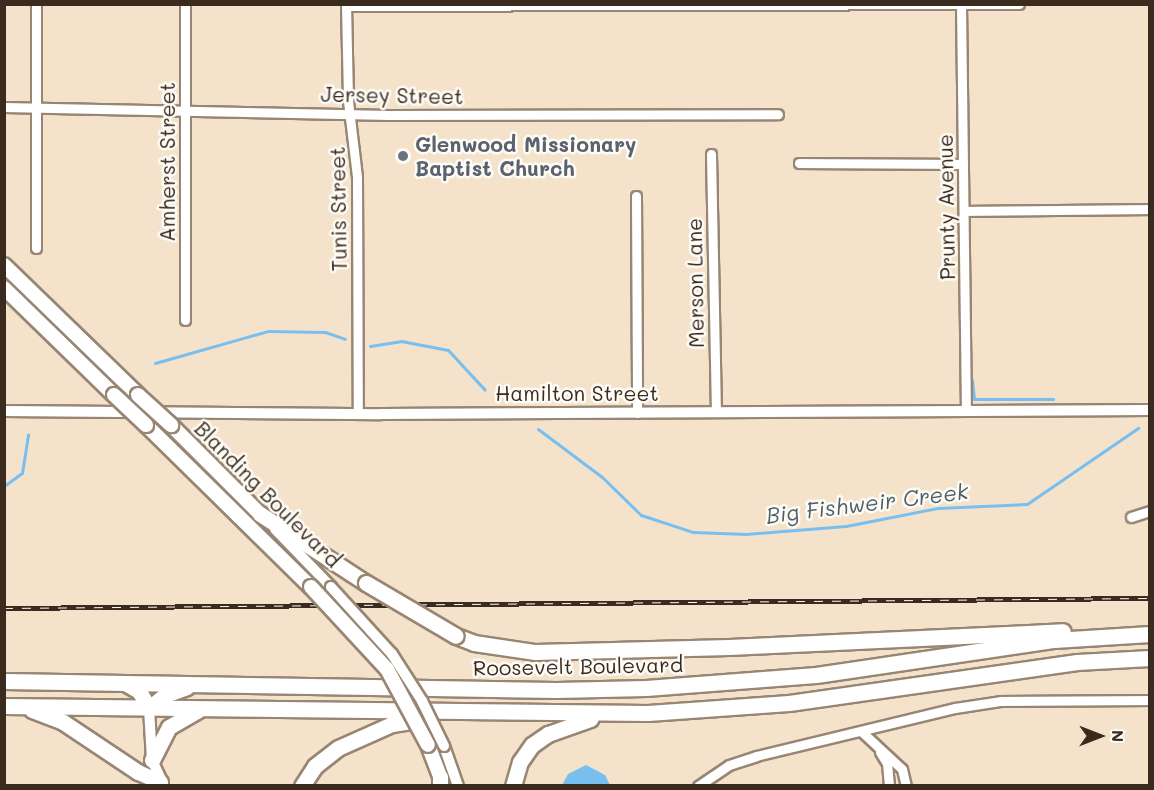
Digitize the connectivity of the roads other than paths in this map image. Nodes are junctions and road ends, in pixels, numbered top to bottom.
1 (36, 4) edge
2 (184, 4) edge
3 (1019, 4) edge
4 (346, 5) edge
5 (962, 5) edge
6 (4, 107) edge
7 (36, 108) junction
8 (185, 110) junction
9 (351, 112) junction
10 (778, 114) dead end
11 (711, 154) dead end
12 (800, 163) dead end
13 (963, 164) junction
14 (636, 196) dead end
15 (1149, 209) edge
16 (964, 211) junction
17 (36, 248) dead end
18 (4, 264) edge
19 (4, 288) edge
20 (185, 320) dead end
21 (966, 410) junction
22 (1149, 410) edge
23 (4, 411) edge
24 (716, 412) junction
25 (637, 413) junction
26 (358, 414) junction
27 (1149, 511) edge
28 (260, 514) junction
29 (1131, 517) dead end
30 (1144, 634) edge
31 (1149, 658) edge
32 (4, 681) edge
33 (124, 683) junction
34 (197, 684) junction
35 (1149, 700) edge
36 (4, 706) edge
37 (24, 706) junction
38 (149, 708) junction
39 (202, 709) junction
40 (458, 712) junction
41 (607, 713) junction
42 (862, 732) junction
43 (875, 745) junction
44 (152, 760) junction
45 (441, 783) edge
46 (160, 784) edge
47 (302, 786) edge
48 (458, 786) edge
49 (513, 786) edge
50 (698, 786) edge
51 (889, 786) edge
52 (906, 786) edge

1 - 7 street
2 - 8 street, Amherst Street
3 - 5 street
4 - 5 street
4 - 9 street, Tunis Street
5 - 13 street, Prunty Avenue
6 - 7 street, Jersey Street
7 - 8 street, Jersey Street
7 - 17 street
8 - 9 street, Jersey Street
8 - 20 street, Amherst Street
9 - 10 street, Jersey Street
9 - 26 street, Tunis Street
11 - 24 street, Merson Lane
12 - 13 street
13 - 16 street, Prunty Avenue
14 - 25 street
15 - 16 street
16 - 21 street, Prunty Avenue
18 - 28 main road, Blanding Boulevard, bridge
19 - 45 main road, Blanding Boulevard, bridge
21 - 22 street, Hamilton Street
21 - 24 street, Hamilton Street
23 - 26 street, Hamilton Street
24 - 25 street, Hamilton Street
25 - 26 street, Hamilton Street
27 - 29 street
28 - 30 highway, bridge
28 - 48 street, Blanding Boulevard, bridge
30 - 34 highway, Roosevelt Boulevard
31 - 41 highway
32 - 33 highway, Roosevelt Boulevard
33 - 34 highway, Roosevelt Boulevard
33 - 38 highway
34 - 38 highway
35 - 42 street
36 - 37 highway
37 - 38 highway
37 - 46 highway
38 - 39 highway
38 - 44 street
39 - 40 highway
39 - 44 highway
40 - 41 highway
40 - 47 highway
41 - 49 highway
42 - 43 street
42 - 50 street
43 - 51 street
43 - 52 street
44 - 46 street

